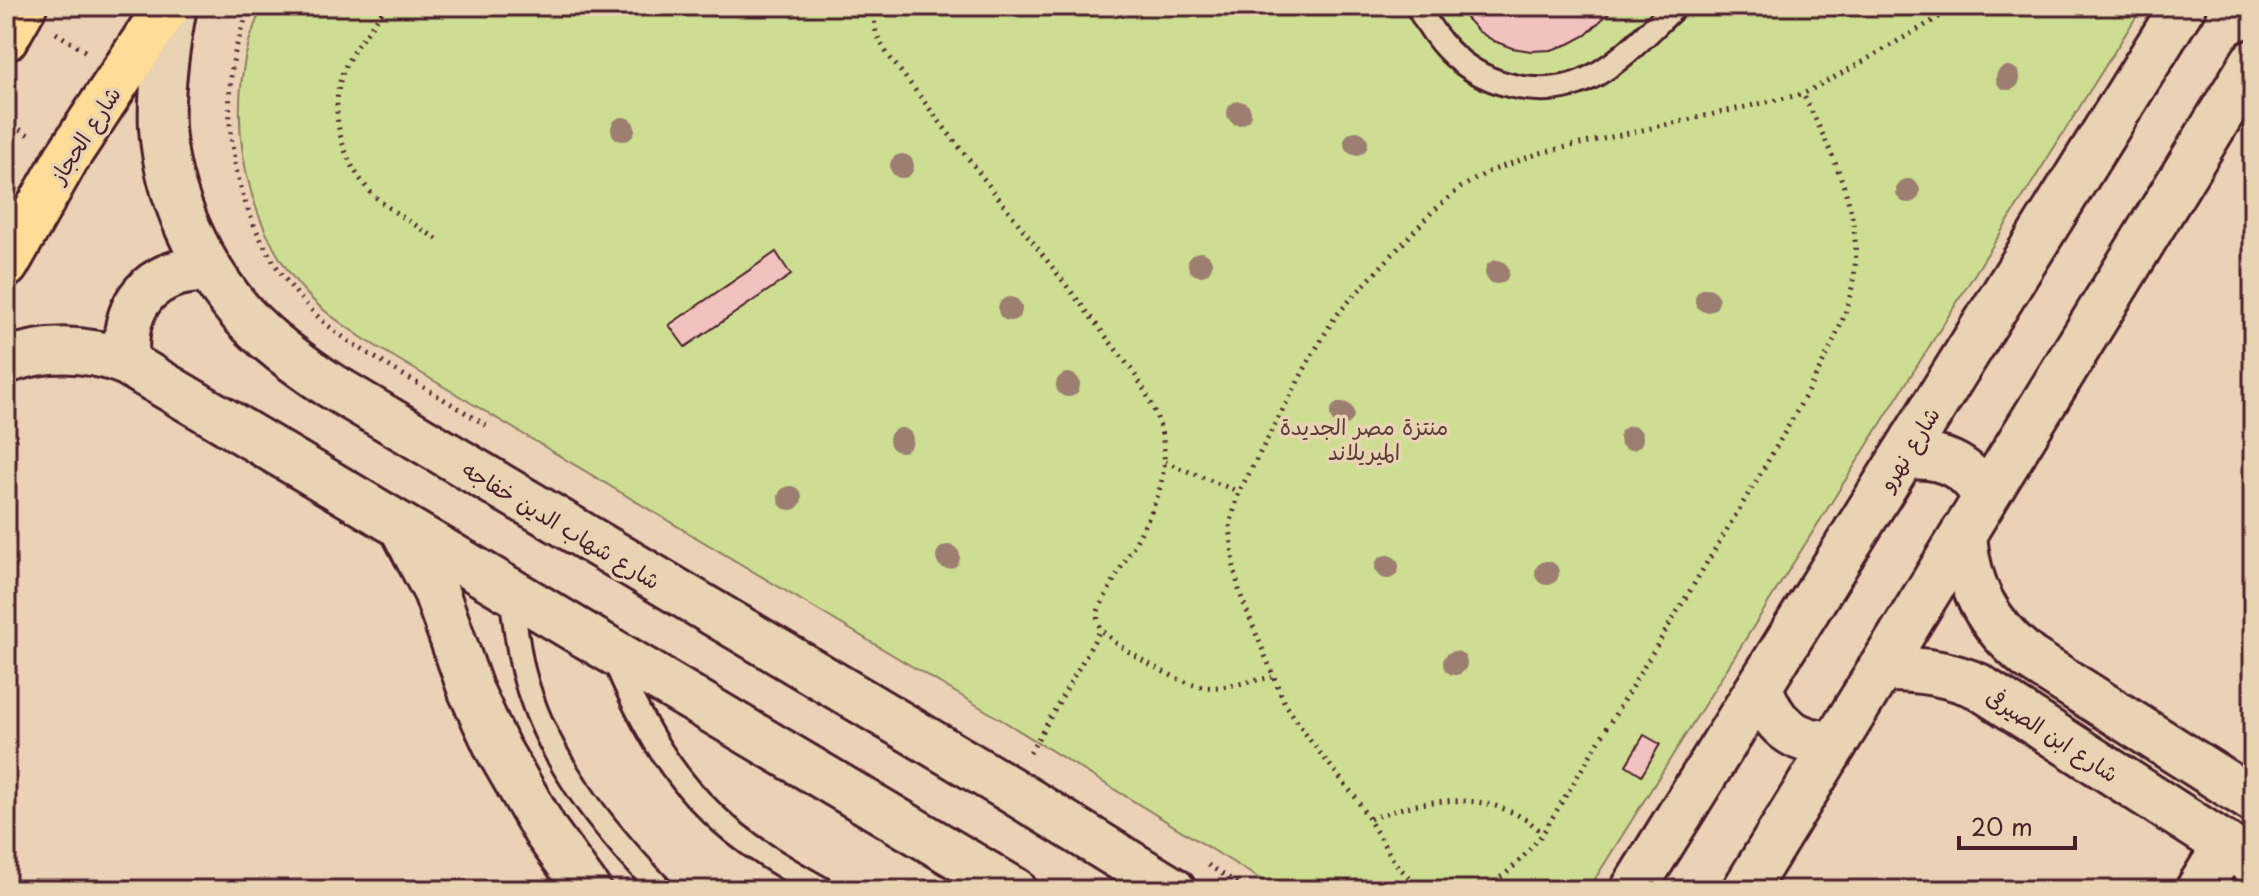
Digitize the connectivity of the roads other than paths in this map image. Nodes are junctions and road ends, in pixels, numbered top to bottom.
1 (167, 6) edge
2 (174, 6) edge
3 (1417, 6) edge
4 (1676, 6) edge
5 (2183, 6) edge
6 (2253, 62) edge
7 (6, 265) edge
8 (210, 270) junction
9 (6, 361) edge
10 (127, 363) junction
11 (1902, 458) junction
12 (1974, 514) junction
13 (402, 527) junction
14 (511, 592) junction
15 (611, 650) junction
16 (1880, 669) junction
17 (1760, 686) junction
18 (1835, 743) junction
19 (2253, 800) edge
20 (2240, 854) edge
21 (1185, 874) edge
22 (588, 890) edge
23 (662, 890) edge
24 (824, 890) edge
25 (1014, 890) edge
26 (1633, 890) edge
27 (1745, 890) edge
28 (2198, 890) edge

1 - 7 main road, شارع الحجاز
2 - 8 street, شارع شهاب الدين خفاجه
3 - 4 lane
5 - 11 street, شارع نهرو
6 - 12 street
8 - 10 street
8 - 21 street, شارع شهاب الدين خفاجه
9 - 10 street
10 - 13 street
11 - 12 street
11 - 17 street, شارع نهرو
12 - 16 street
12 - 19 street
13 - 14 street
13 - 22 street
14 - 15 street
14 - 23 lane
15 - 24 lane
15 - 25 street
16 - 18 street
16 - 20 street, شارع ابن الصيرفى
17 - 18 street
17 - 26 street, شارع نهرو
18 - 27 street
20 - 28 street

